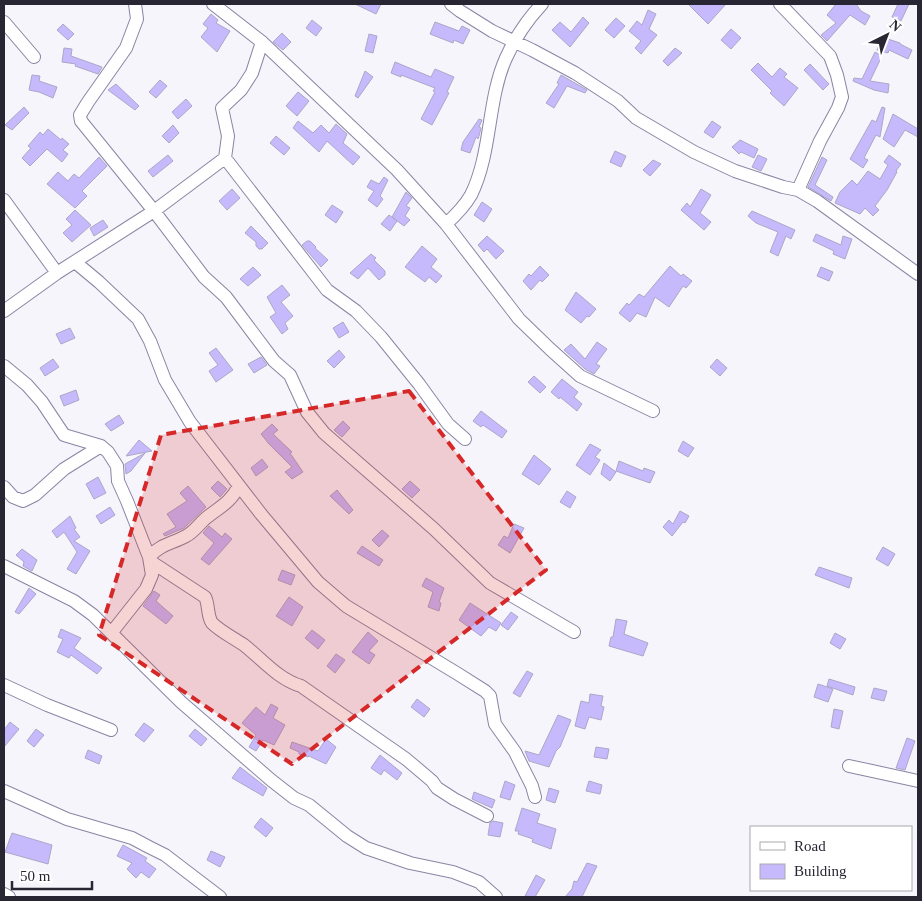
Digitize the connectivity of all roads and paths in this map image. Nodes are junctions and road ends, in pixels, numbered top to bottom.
1 (135, 4) edge
2 (213, 4) edge
3 (451, 4) edge
4 (542, 4) edge
5 (780, 4) edge
6 (4, 22) edge
7 (515, 41) junction
8 (262, 42) junction
9 (34, 57) dead end
10 (225, 158) junction
11 (798, 190) junction
12 (4, 200) edge
13 (154, 211) junction
14 (446, 224) junction
15 (75, 262) junction
16 (57, 273) junction
17 (918, 274) edge
18 (4, 311) edge
19 (4, 366) edge
20 (653, 411) dead end
21 (465, 438) dead end
22 (101, 446) junction
23 (239, 486) junction
24 (4, 487) edge
25 (149, 559) junction
26 (4, 566) edge
27 (112, 632) junction
28 (574, 632) dead end
29 (4, 686) edge
30 (112, 730) dead end
31 (849, 766) dead end
32 (918, 781) edge
33 (4, 791) edge
34 (534, 797) dead end
35 (487, 816) dead end
36 (4, 894) edge
37 (9, 897) edge
38 (220, 897) edge
39 (496, 897) edge

1 - 13 street
2 - 8 street
3 - 7 street
4 - 7 street
5 - 11 street
6 - 9 street
7 - 11 street
7 - 14 street
8 - 10 street
8 - 14 street
10 - 13 street
10 - 21 street
11 - 17 street
12 - 16 street
13 - 15 street
13 - 28 street
14 - 20 street
15 - 16 street
15 - 23 street
16 - 18 street
19 - 22 street
22 - 24 street
22 - 25 street
23 - 25 street
23 - 34 street
25 - 27 street
25 - 35 street
26 - 27 street
27 - 39 street
29 - 30 street
31 - 32 street
33 - 38 street
36 - 37 street

